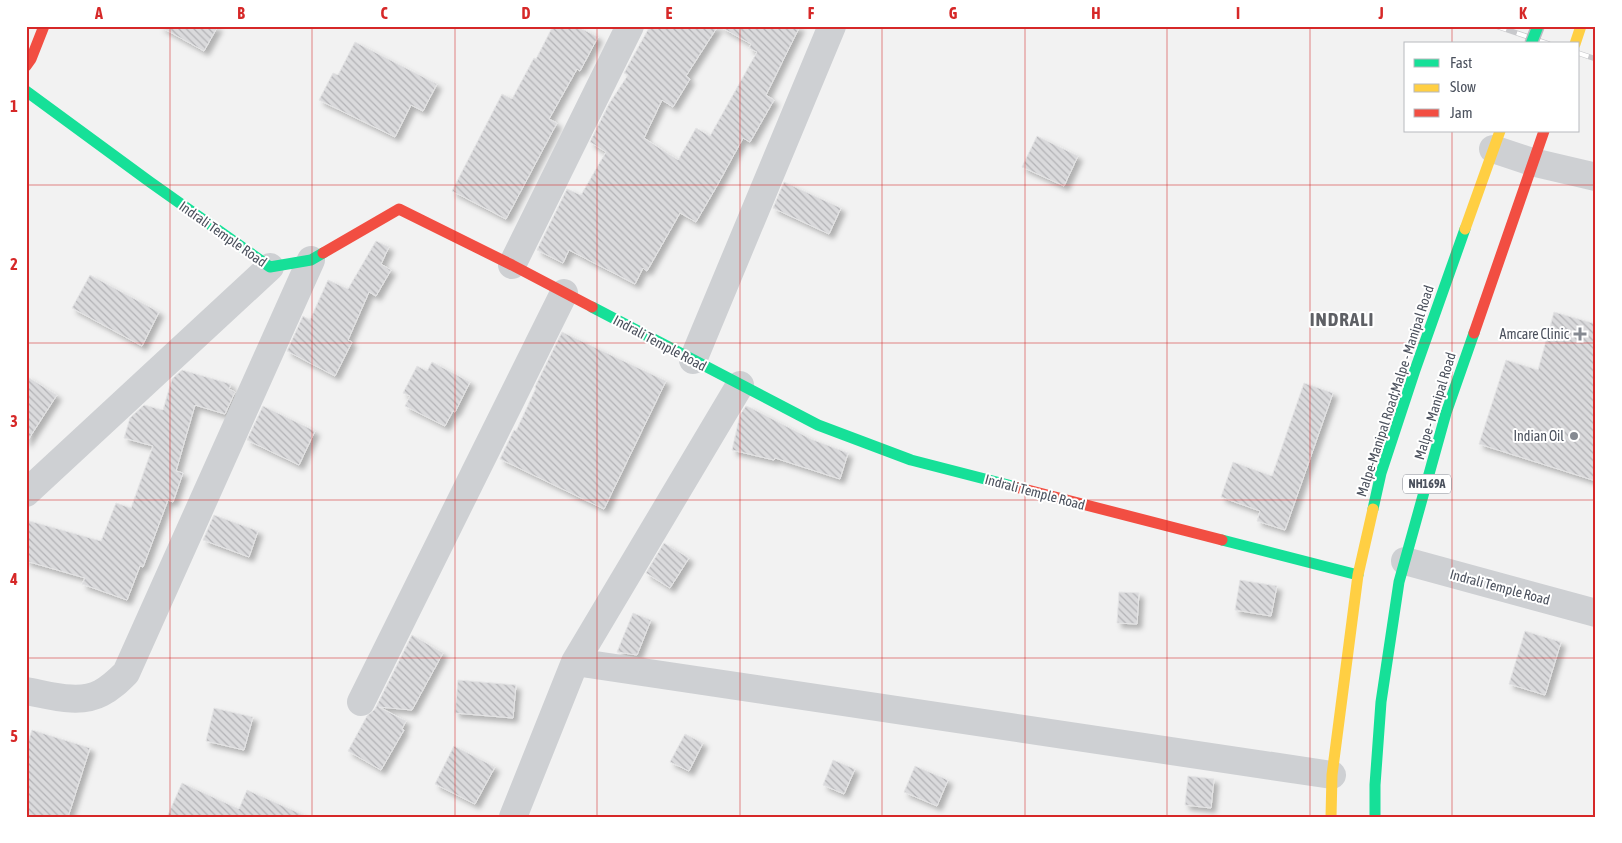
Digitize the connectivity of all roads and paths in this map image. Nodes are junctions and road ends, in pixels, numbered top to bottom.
1 (44, 26) edge
2 (630, 26) edge
3 (832, 26) edge
4 (1538, 26) edge
5 (1581, 26) edge
6 (1532, 42) edge
7 (1576, 42) edge
8 (26, 66) edge
9 (26, 91) edge
10 (1544, 132) edge
11 (1497, 140) edge
12 (1532, 162) junction
13 (1596, 177) edge
14 (311, 260) junction
15 (512, 265) junction
16 (270, 268) junction
17 (564, 293) junction
18 (692, 360) junction
19 (740, 385) junction
20 (26, 493) edge
21 (1405, 561) junction
22 (1358, 575) junction
23 (1596, 613) edge
24 (574, 662) junction
25 (26, 691) edge
26 (361, 702) dead end
27 (1332, 774) junction
28 (513, 817) edge
29 (1331, 817) edge
30 (1374, 817) edge

1 - 8 main road
2 - 15 street
3 - 18 street
4 - 6 main road, bridge
5 - 7 main road
9 - 16 main road, Indrali Temple Road
10 - 12 main road, Malpe - Manipal Road / NH169A
11 - 12 street
11 - 22 main road, Malpe-Manipal Road;Malpe - Manipal Road
12 - 13 street
12 - 21 main road, Malpe - Manipal Road / NH169A
14 - 15 main road, Indrali Temple Road
14 - 16 main road, Indrali Temple Road
14 - 25 street
15 - 17 main road, Indrali Temple Road
16 - 20 street
17 - 18 main road, Indrali Temple Road
17 - 26 street
18 - 19 main road, Indrali Temple Road
19 - 22 main road, Indrali Temple Road
19 - 24 street
21 - 23 street, Indrali Temple Road
21 - 30 main road, Malpe - Manipal Road / NH169A
22 - 27 main road, Malpe-Manipal Road;Malpe - Manipal Road
24 - 27 street
24 - 28 street
27 - 29 main road, Malpe-Manipal Road;Malpe - Manipal Road

